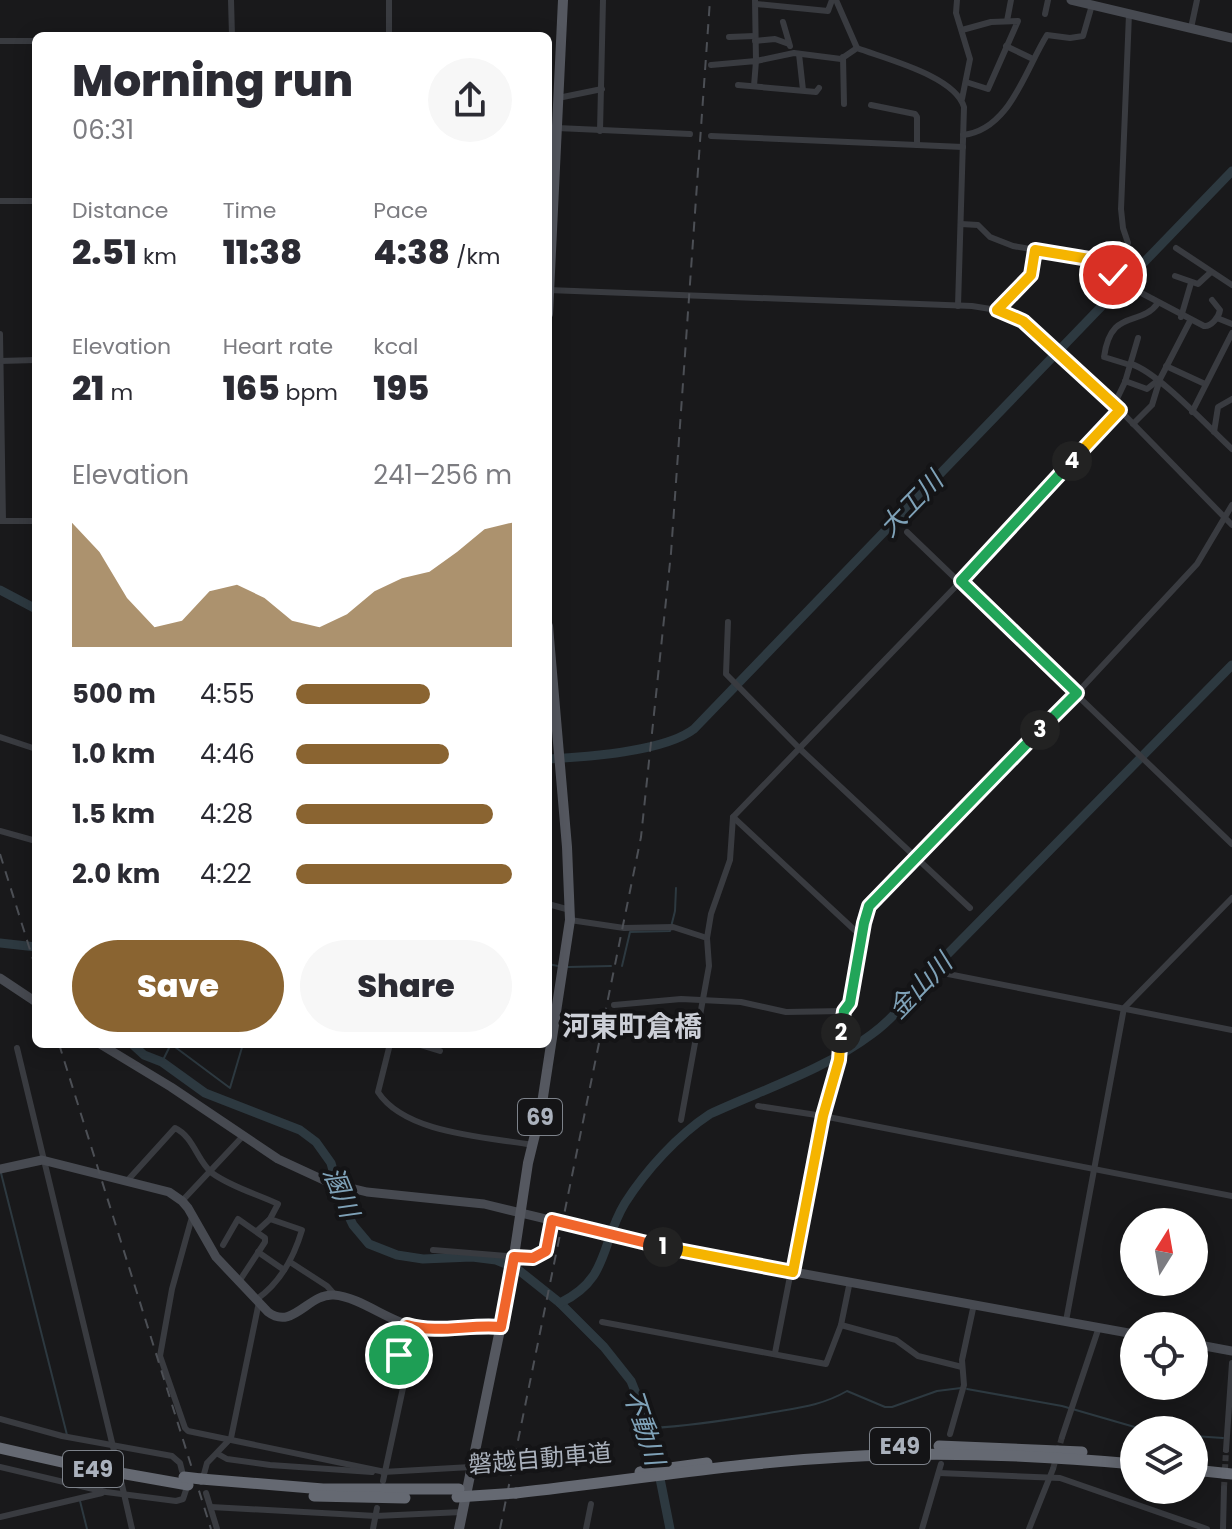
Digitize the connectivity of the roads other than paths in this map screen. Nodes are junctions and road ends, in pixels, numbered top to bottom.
1 (231, 0) edge
2 (389, 0) edge
3 (563, 0) edge
4 (603, 0) edge
5 (834, 0) edge
6 (957, 0) edge
7 (1011, 0) edge
8 (1048, 0) edge
9 (1071, 0) edge
10 (1197, 0) edge
11 (756, 2) edge
12 (1092, 5) junction
13 (1045, 14) dead end
14 (1129, 14) junction
15 (1007, 21) junction
16 (783, 22) dead end
17 (1191, 28) junction
18 (962, 30) junction
19 (232, 32) edge
20 (389, 32) edge
21 (729, 37) dead end
22 (755, 38) junction
23 (1232, 38) edge
24 (0, 41) edge
25 (32, 41) edge
26 (789, 44) junction
27 (1006, 46) junction
28 (857, 48) junction
29 (795, 54) junction
30 (843, 57) junction
31 (1033, 59) junction
32 (756, 61) junction
33 (711, 65) dead end
34 (966, 82) junction
35 (738, 85) dead end
36 (754, 86) junction
37 (819, 88) dead end
38 (602, 89) junction
39 (803, 90) junction
40 (558, 98) junction
41 (962, 99) junction
42 (844, 104) dead end
43 (871, 105) dead end
44 (553, 112) edge
45 (557, 128) junction
46 (600, 131) junction
47 (690, 134) dead end
48 (963, 135) junction
49 (711, 136) dead end
50 (917, 145) junction
51 (963, 147) junction
52 (552, 185) edge
53 (0, 201) edge
54 (32, 201) edge
55 (961, 224) junction
56 (1176, 248) dead end
57 (1035, 250) junction
58 (1211, 272) junction
59 (1113, 275) junction
60 (1175, 276) dead end
61 (1191, 283) junction
62 (1232, 285) edge
63 (552, 290) edge
64 (1212, 300) dead end
65 (1158, 303) junction
66 (958, 306) junction
67 (997, 310) junction
68 (1181, 317) junction
69 (1217, 318) junction
70 (1190, 321) junction
71 (1232, 324) edge
72 (1232, 333) edge
73 (0, 334) edge
74 (1138, 338) dead end
75 (32, 360) edge
76 (0, 361) edge
77 (1130, 365) junction
78 (1166, 366) junction
79 (1160, 379) junction
80 (1125, 381) junction
81 (1205, 384) junction
82 (1232, 399) edge
83 (1117, 407) junction
84 (1192, 412) junction
85 (1133, 424) junction
86 (1214, 432) junction
87 (1232, 449) edge
88 (1232, 505) edge
89 (1224, 519) junction
90 (1, 521) edge
91 (32, 521) edge
92 (1232, 525) edge
93 (907, 532) dead end
94 (961, 581) junction
95 (728, 622) dead end
96 (552, 684) edge
97 (1077, 693) junction
98 (0, 737) edge
99 (32, 748) edge
100 (799, 748) junction
101 (733, 817) junction
102 (0, 831) edge
103 (32, 840) edge
104 (1232, 844) edge
105 (915, 858) junction
106 (1232, 898) edge
107 (552, 906) edge
108 (970, 908) dead end
109 (570, 915) junction
110 (862, 937) junction
111 (707, 938) junction
112 (943, 973) dead end
113 (0, 978) edge
114 (32, 999) edge
115 (702, 1000) junction
116 (614, 1005) dead end
117 (1124, 1008) junction
118 (844, 1011) junction
119 (1232, 1030) edge
120 (552, 1040) edge
121 (17, 1048) dead end
122 (107, 1048) edge
123 (389, 1048) edge
124 (430, 1048) edge
125 (551, 1048) edge
126 (440, 1051) dead end
127 (758, 1106) dead end
128 (823, 1116) junction
129 (681, 1120) dead end
130 (243, 1136) junction
131 (533, 1145) junction
132 (45, 1161) junction
133 (0, 1169) edge
134 (1094, 1169) junction
135 (210, 1171) junction
136 (127, 1181) junction
137 (1232, 1196) edge
138 (182, 1201) junction
139 (520, 1212) junction
140 (192, 1217) junction
141 (270, 1219) junction
142 (552, 1220) junction
143 (257, 1231) junction
144 (223, 1245) dead end
145 (433, 1250) dead end
146 (258, 1252) junction
147 (514, 1259) junction
148 (290, 1262) junction
149 (284, 1270) junction
150 (792, 1272) junction
151 (240, 1280) junction
152 (850, 1281) junction
153 (335, 1295) junction
154 (258, 1300) junction
155 (974, 1304) junction
156 (1066, 1321) junction
157 (602, 1322) dead end
158 (407, 1325) junction
159 (841, 1325) junction
160 (501, 1327) junction
161 (1099, 1327) junction
162 (1120, 1331) edge
163 (1208, 1347) edge
164 (1232, 1351) edge
165 (775, 1353) junction
166 (1232, 1363) edge
167 (962, 1367) junction
168 (0, 1419) edge
169 (950, 1434) dead end
170 (1062, 1437) tunnel mouth
171 (231, 1438) junction
172 (0, 1440) edge
173 (113, 1446) junction
174 (0, 1448) edge
175 (1226, 1450) dead end
176 (218, 1454) junction
177 (115, 1455) tunnel mouth
178 (1120, 1455) edge
179 (1120, 1463) edge
180 (941, 1464) dead end
181 (1208, 1464) edge
182 (0, 1467) edge
183 (471, 1467) junction
184 (1232, 1467) edge
185 (1053, 1469) tunnel mouth
186 (1208, 1471) edge
187 (385, 1472) junction
188 (667, 1472) junction
189 (939, 1473) junction
190 (1232, 1474) edge
191 (1050, 1477) junction
192 (185, 1481) junction
193 (383, 1481) dead end
194 (203, 1483) junction
195 (122, 1485) tunnel mouth
196 (1224, 1488) dead end
197 (106, 1492) junction
198 (124, 1494) junction
199 (591, 1504) dead end
200 (211, 1507) junction
201 (377, 1512) junction
202 (462, 1512) junction
203 (0, 1517) edge
204 (1181, 1525) edge
205 (132, 1529) edge
206 (217, 1529) edge
207 (373, 1529) edge
208 (459, 1529) edge
209 (586, 1529) edge
210 (922, 1529) edge
211 (1029, 1529) edge
212 (1207, 1529) edge
213 (1223, 1529) edge

1 - 19 street
2 - 20 street
3 - 40 main road
4 - 38 street
5 - 11 street
5 - 28 street
6 - 18 street
7 - 15 street
8 - 13 street
9 - 12 street
10 - 17 street
11 - 22 street
12 - 14 street
12 - 31 street
14 - 17 street
14 - 59 street
15 - 18 street
15 - 27 street
16 - 26 street
17 - 23 street
18 - 34 street
21 - 22 street
22 - 26 street
22 - 32 street
24 - 25 street
26 - 29 street
27 - 31 street
27 - 34 street
28 - 30 street
28 - 41 street
29 - 30 street
29 - 32 street
29 - 39 street
30 - 42 street
31 - 48 street
32 - 33 street
32 - 36 street
34 - 41 street
35 - 36 street
36 - 39 street
37 - 39 street
38 - 40 street
38 - 46 street
40 - 44 main road
41 - 48 street
43 - 50 street
44 - 45 main road
45 - 46 street
45 - 52 main road
46 - 47 street
48 - 51 street
49 - 50 street
50 - 51 street
51 - 55 street
53 - 54 street
55 - 57 street
55 - 66 street
56 - 58 street
57 - 59 street
57 - 67 street
58 - 61 street
58 - 62 street
59 - 65 street
60 - 61 street
61 - 68 street
63 - 66 street
64 - 69 street
65 - 68 street
65 - 77 street
66 - 67 street
67 - 83 street
68 - 70 street
69 - 70 street
69 - 71 street
70 - 78 street
72 - 81 street
73 - 76 street
74 - 77 street
75 - 76 street
76 - 90 street
77 - 79 street
77 - 80 street
78 - 79 street
78 - 81 street
79 - 80 street
79 - 84 street
79 - 85 street
80 - 83 street
81 - 84 street
82 - 86 street
83 - 85 street
83 - 94 street
84 - 86 street
85 - 89 street
86 - 87 street
88 - 89 street
89 - 92 street
89 - 97 street
90 - 91 street
93 - 94 street
94 - 97 street
94 - 100 street
95 - 100 street
96 - 109 main road, 69
97 - 104 street
97 - 105 street
98 - 99 street
100 - 101 street
100 - 105 street
101 - 110 street
101 - 111 street
102 - 103 street
105 - 108 street
105 - 110 street
106 - 117 street
107 - 109 street
109 - 111 street
109 - 120 main road, 69
110 - 118 street
111 - 115 street
112 - 117 street
113 - 114 street
115 - 116 street
115 - 118 street
115 - 129 street
117 - 119 street
117 - 134 street
118 - 128 street
121 - 132 street
122 - 130 street
123 - 131 street
124 - 126 street
125 - 131 main road, 69
127 - 128 street
128 - 134 street
128 - 150 street
130 - 135 street
130 - 139 street
131 - 139 main road, 69
132 - 133 street
132 - 136 street
132 - 173 street
134 - 137 street
134 - 156 street
135 - 136 street
135 - 138 street
135 - 141 street
136 - 138 street
138 - 140 street
139 - 142 street
139 - 147 main road, 69
140 - 151 street
140 - 171 street
141 - 143 street
141 - 148 street
142 - 147 street
142 - 150 street
143 - 144 street
143 - 146 street
145 - 147 street
146 - 149 street
146 - 151 street
147 - 160 main road, 69
148 - 149 street
148 - 153 street
149 - 154 street
150 - 152 street
150 - 165 street
151 - 154 street
152 - 155 street
152 - 159 street
153 - 154 street
153 - 158 street
154 - 171 street
155 - 156 street
155 - 167 street
156 - 161 street
157 - 165 street
158 - 160 street
158 - 187 street
159 - 165 street
159 - 167 street
160 - 183 main road, 69
161 - 162 street
161 - 170 street
163 - 164 street
166 - 175 street
167 - 169 street
168 - 173 street
171 - 176 street
171 - 187 street
172 - 192 highway, 磐越自動車道 / E49
173 - 177 street
173 - 192 street
174 - 192 highway, 磐越自動車道 / E49
176 - 187 street
176 - 194 street
178 - 188 highway, 磐越自動車道 / E49
179 - 188 highway, 磐越自動車道 / E49
180 - 189 street
181 - 184 highway
182 - 197 street
183 - 187 street
183 - 202 main road, 69
185 - 191 street
186 - 190 highway
187 - 193 street
188 - 194 highway, 磐越自動車道 / E49, bridge
189 - 191 street
189 - 210 street
191 - 204 street
191 - 211 street
192 - 194 highway, 磐越自動車道 / E49, bridge
192 - 198 street
194 - 200 street
195 - 198 street
196 - 213 street
197 - 198 street
197 - 203 street
198 - 205 street
199 - 209 street
200 - 201 street
200 - 206 street
201 - 202 street
201 - 207 street
202 - 208 main road, 69
204 - 212 street

